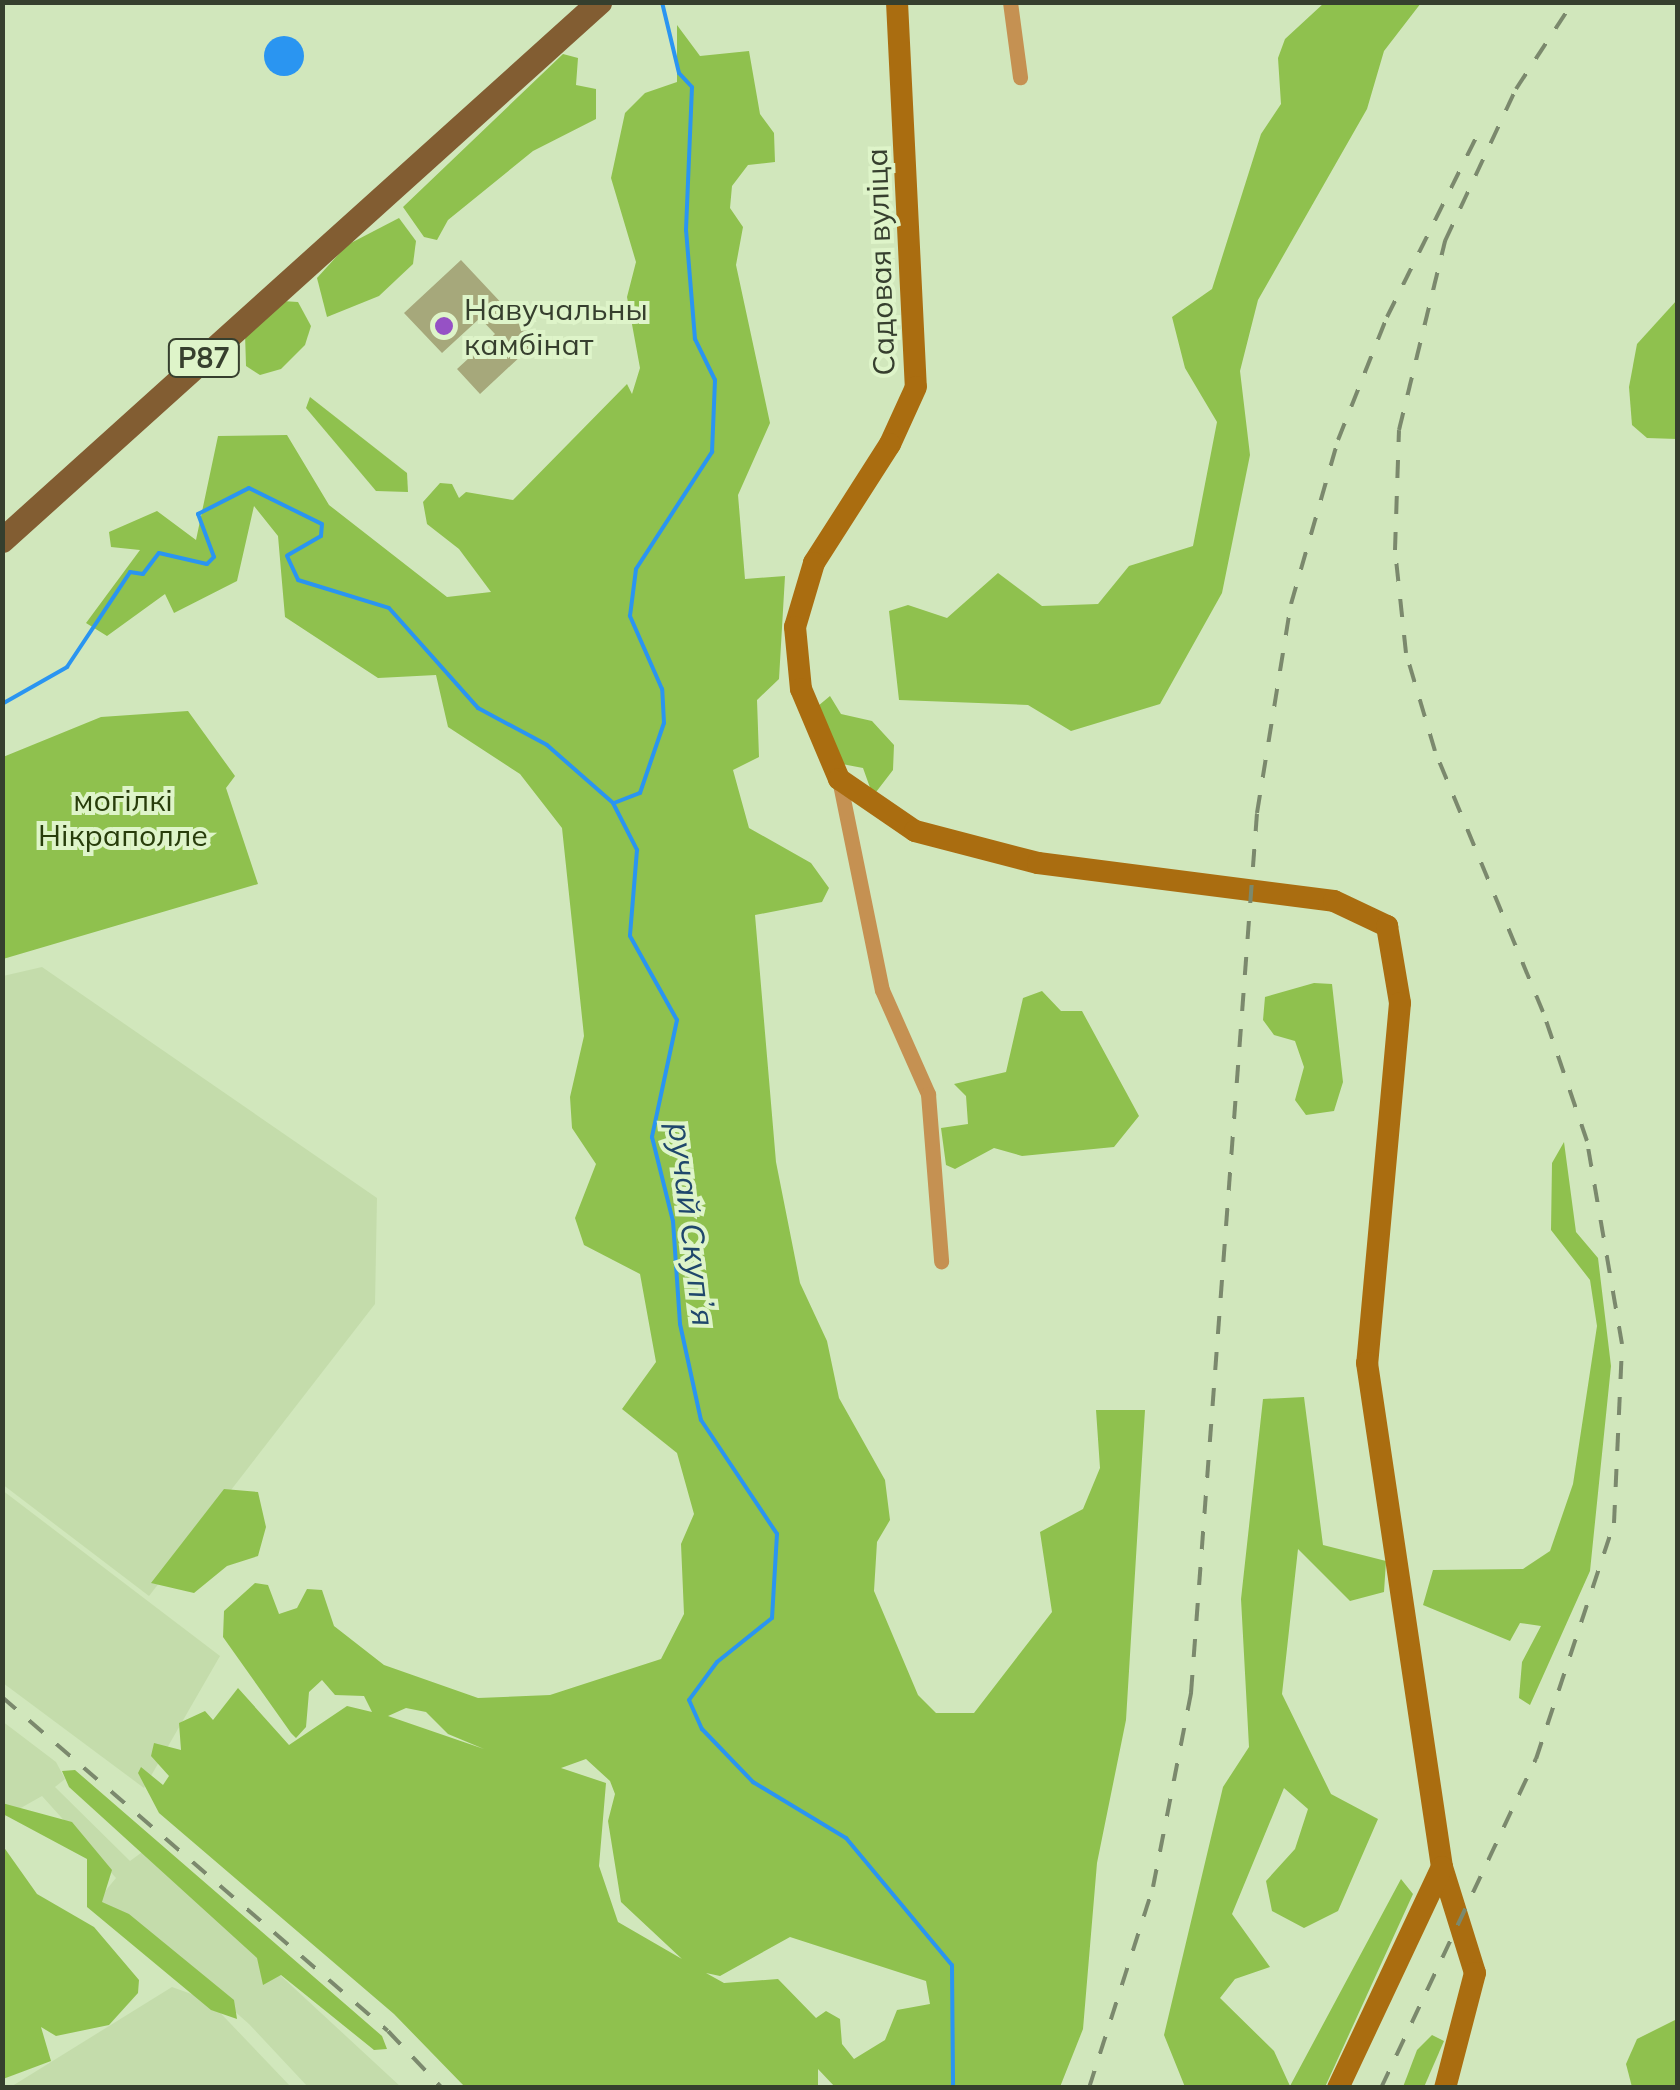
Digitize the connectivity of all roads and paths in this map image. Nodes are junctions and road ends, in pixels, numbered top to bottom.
1 (599, 2) edge
2 (897, 2) edge
3 (1010, 2) edge
4 (1020, 77) dead end
5 (2, 540) edge
6 (839, 779) junction
7 (941, 1261) dead end
8 (1442, 1867) junction
9 (1338, 2088) edge
10 (1445, 2088) edge

1 - 5 main road, Р87
2 - 6 street, Садовая вуліца
3 - 4 street
6 - 7 street, Садовая вуліца
6 - 8 street, Садовая вуліца
8 - 9 street
8 - 10 street, Садовая вуліца

